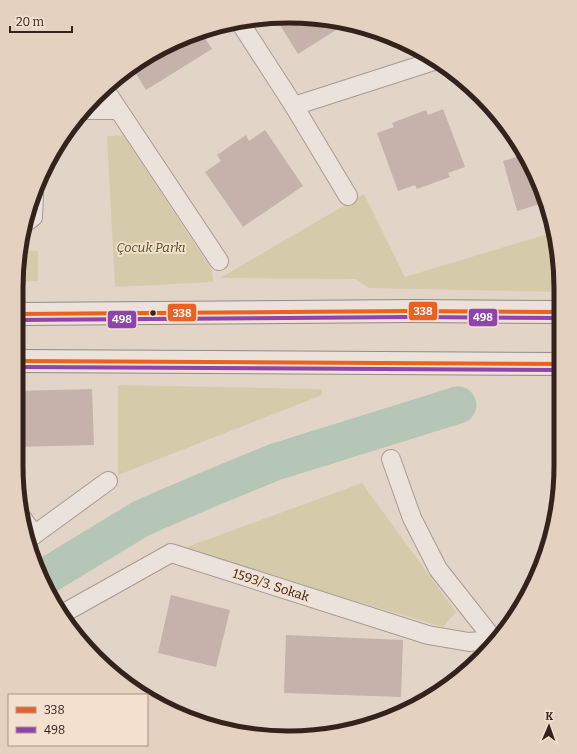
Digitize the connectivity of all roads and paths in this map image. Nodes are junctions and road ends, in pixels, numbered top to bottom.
1 (243, 27) edge
2 (428, 63) edge
3 (108, 94) edge
4 (294, 106) junction
5 (92, 110) edge
6 (118, 110) junction
7 (348, 196) dead end
8 (219, 261) dead end
9 (554, 312) edge
10 (23, 314) edge
11 (23, 361) edge
12 (554, 364) edge
13 (391, 459) dead end
14 (108, 481) dead end
15 (33, 537) edge
16 (67, 611) edge
17 (493, 635) edge
18 (489, 640) edge

1 - 4 street
2 - 4 street
3 - 6 street
4 - 7 street
5 - 6 street
6 - 8 street
9 - 10 main road
11 - 12 main road
13 - 17 street
14 - 15 street
16 - 18 street, 1593/3. Sokak

